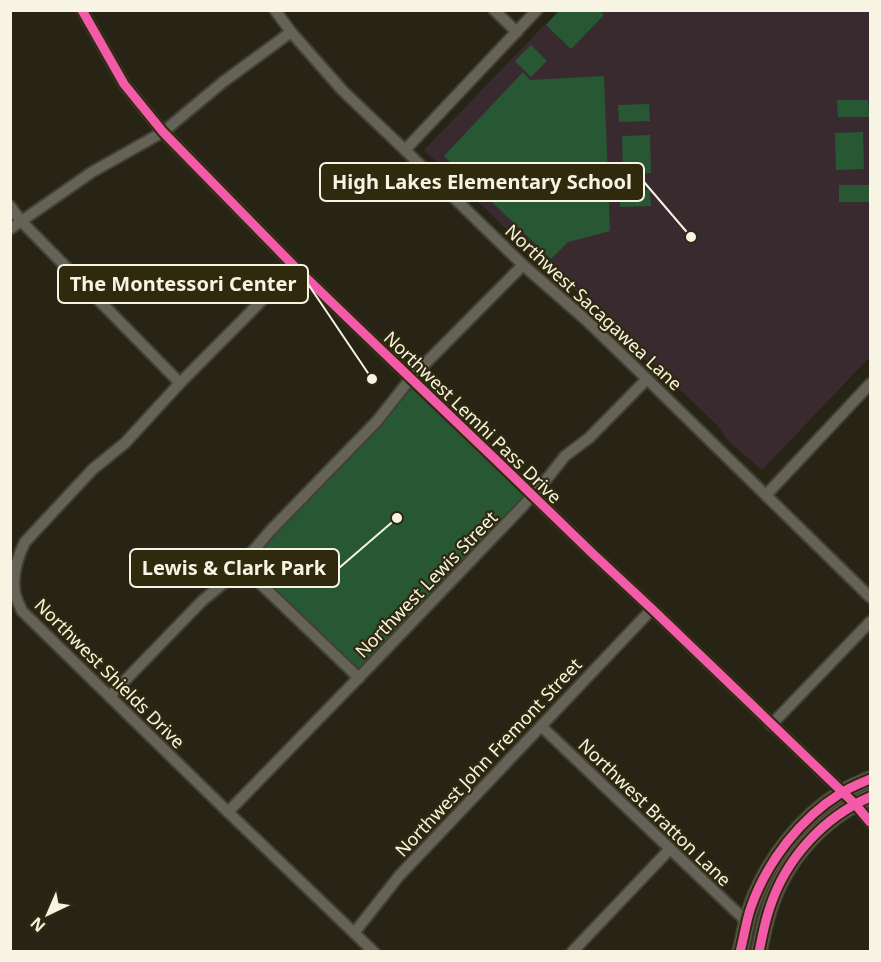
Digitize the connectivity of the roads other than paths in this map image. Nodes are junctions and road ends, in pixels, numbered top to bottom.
1 (82, 10) edge
2 (275, 10) edge
3 (494, 10) edge
4 (537, 10) edge
5 (291, 32) junction
6 (517, 32) junction
7 (163, 132) junction
8 (405, 150) junction
9 (10, 206) edge
10 (21, 221) junction
11 (10, 229) edge
12 (523, 265) junction
13 (295, 267) junction
14 (411, 378) junction
15 (647, 379) junction
16 (180, 383) junction
17 (870, 384) edge
18 (766, 495) junction
19 (532, 496) junction
20 (243, 567) junction
21 (870, 597) edge
22 (652, 609) junction
23 (870, 622) edge
24 (359, 678) junction
25 (110, 696) junction
26 (771, 724) junction
27 (541, 726) junction
28 (870, 779) edge
29 (842, 792) junction
30 (870, 797) edge
31 (855, 804) junction
32 (228, 812) junction
33 (870, 822) edge
34 (670, 849) junction
35 (747, 922) junction
36 (354, 933) junction
37 (374, 951) edge
38 (572, 951) edge
39 (740, 951) edge
40 (759, 951) edge

1 - 7 street, Northwest Lemhi Pass Drive
2 - 5 street, Northwest Sacagawea Lane
3 - 6 street
4 - 6 street
5 - 7 street
5 - 8 street, Northwest Sacagawea Lane
6 - 8 street
7 - 10 street
7 - 13 street, Northwest Lemhi Pass Drive
8 - 12 street, Northwest Sacagawea Lane
9 - 10 street
10 - 11 street
10 - 16 street
12 - 14 street
12 - 15 street, Northwest Sacagawea Lane
13 - 14 street, Northwest Lemhi Pass Drive
13 - 16 street, Northwest Shields Drive
14 - 19 street, Northwest Lemhi Pass Drive
14 - 20 street
15 - 18 street, Northwest Sacagawea Lane
15 - 19 street, Northwest Lewis Street
16 - 25 street, Northwest Shields Drive
17 - 18 street
18 - 21 street, Northwest Sacagawea Lane
19 - 22 street, Northwest Lemhi Pass Drive
19 - 24 street, Northwest Lewis Street
20 - 24 street
20 - 25 street
22 - 26 street, Northwest Lemhi Pass Drive
22 - 27 street, Northwest John Fremont Street
23 - 26 street
24 - 32 street, Northwest Lewis Street
25 - 32 street, Northwest Shields Drive
26 - 29 street, Northwest Lemhi Pass Drive
27 - 34 street, Northwest Bratton Lane
27 - 36 street, Northwest John Fremont Street
28 - 29 main road
29 - 31 street, Northwest Lemhi Pass Drive
29 - 35 main road
30 - 31 main road
31 - 33 street, Northwest Lemhi Pass Drive
31 - 40 main road
32 - 36 street, Northwest Shields Drive
34 - 35 street, Northwest Bratton Lane
34 - 38 street
35 - 39 main road
36 - 37 street, Northwest Shields Drive

